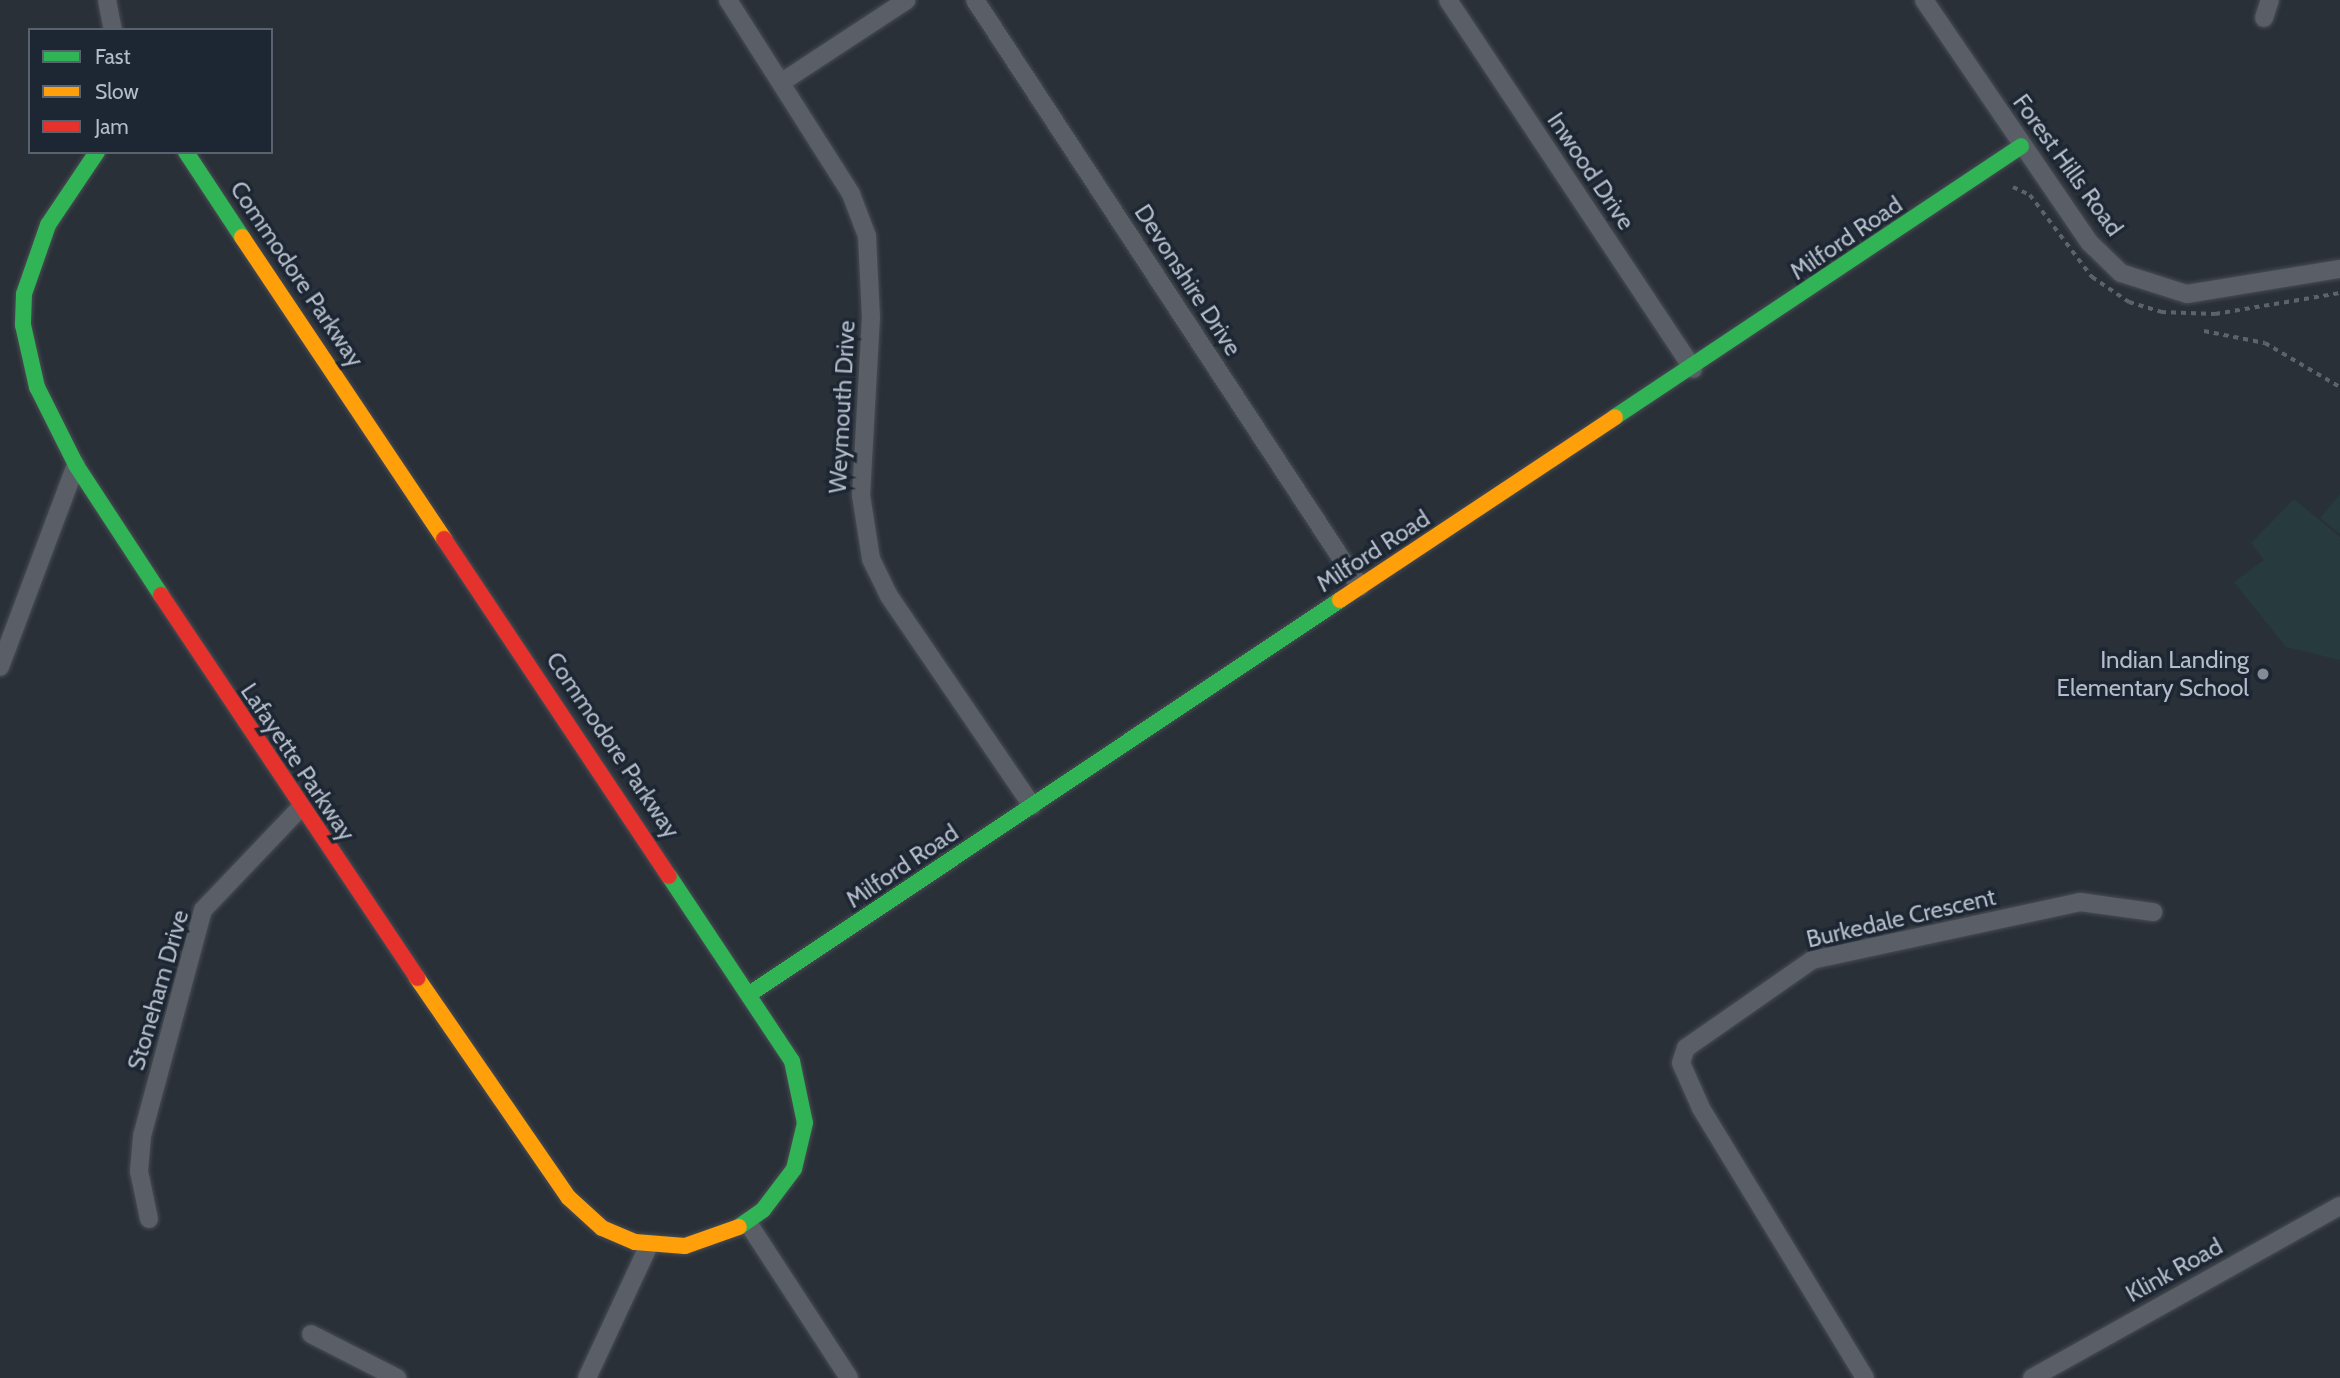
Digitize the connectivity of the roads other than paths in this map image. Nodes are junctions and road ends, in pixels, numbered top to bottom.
1 (107, 0) edge
2 (728, 0) edge
3 (906, 0) edge
4 (975, 0) edge
5 (1448, 0) edge
6 (1924, 0) edge
7 (2270, 0) edge
8 (2264, 18) dead end
9 (113, 28) edge
10 (782, 82) junction
11 (2021, 146) junction
12 (96, 154) edge
13 (187, 154) edge
14 (2340, 269) edge
15 (1693, 369) junction
16 (76, 465) junction
17 (1360, 587) junction
18 (0, 667) edge
19 (1032, 807) junction
20 (300, 808) junction
21 (2153, 912) dead end
22 (751, 993) junction
23 (2340, 1206) edge
24 (149, 1219) dead end
25 (748, 1223) junction
26 (649, 1245) junction
27 (311, 1334) dead end
28 (397, 1378) edge
29 (587, 1378) edge
30 (849, 1378) edge
31 (1865, 1378) edge
32 (2032, 1378) edge

1 - 9 street
2 - 10 street, Weymouth Drive
3 - 10 street
4 - 17 street, Devonshire Drive
5 - 15 street, Inwood Drive
6 - 11 street, Forest Hills Road
7 - 8 street
10 - 19 street, Weymouth Drive
11 - 14 street, Forest Hills Road
11 - 15 street, Milford Road
12 - 16 street, Lafayette Parkway
13 - 22 street, Commodore Parkway
15 - 17 street, Milford Road
16 - 18 street
16 - 20 street, Lafayette Parkway
17 - 19 street, Milford Road
19 - 22 street, Milford Road
20 - 24 street, Stoneham Drive
20 - 26 street, Lafayette Parkway
21 - 31 street, Burkedale Crescent
22 - 25 street, Commodore Parkway
23 - 32 street, Klink Road
25 - 26 street, Lafayette Parkway
25 - 30 street
26 - 29 street
27 - 28 street

